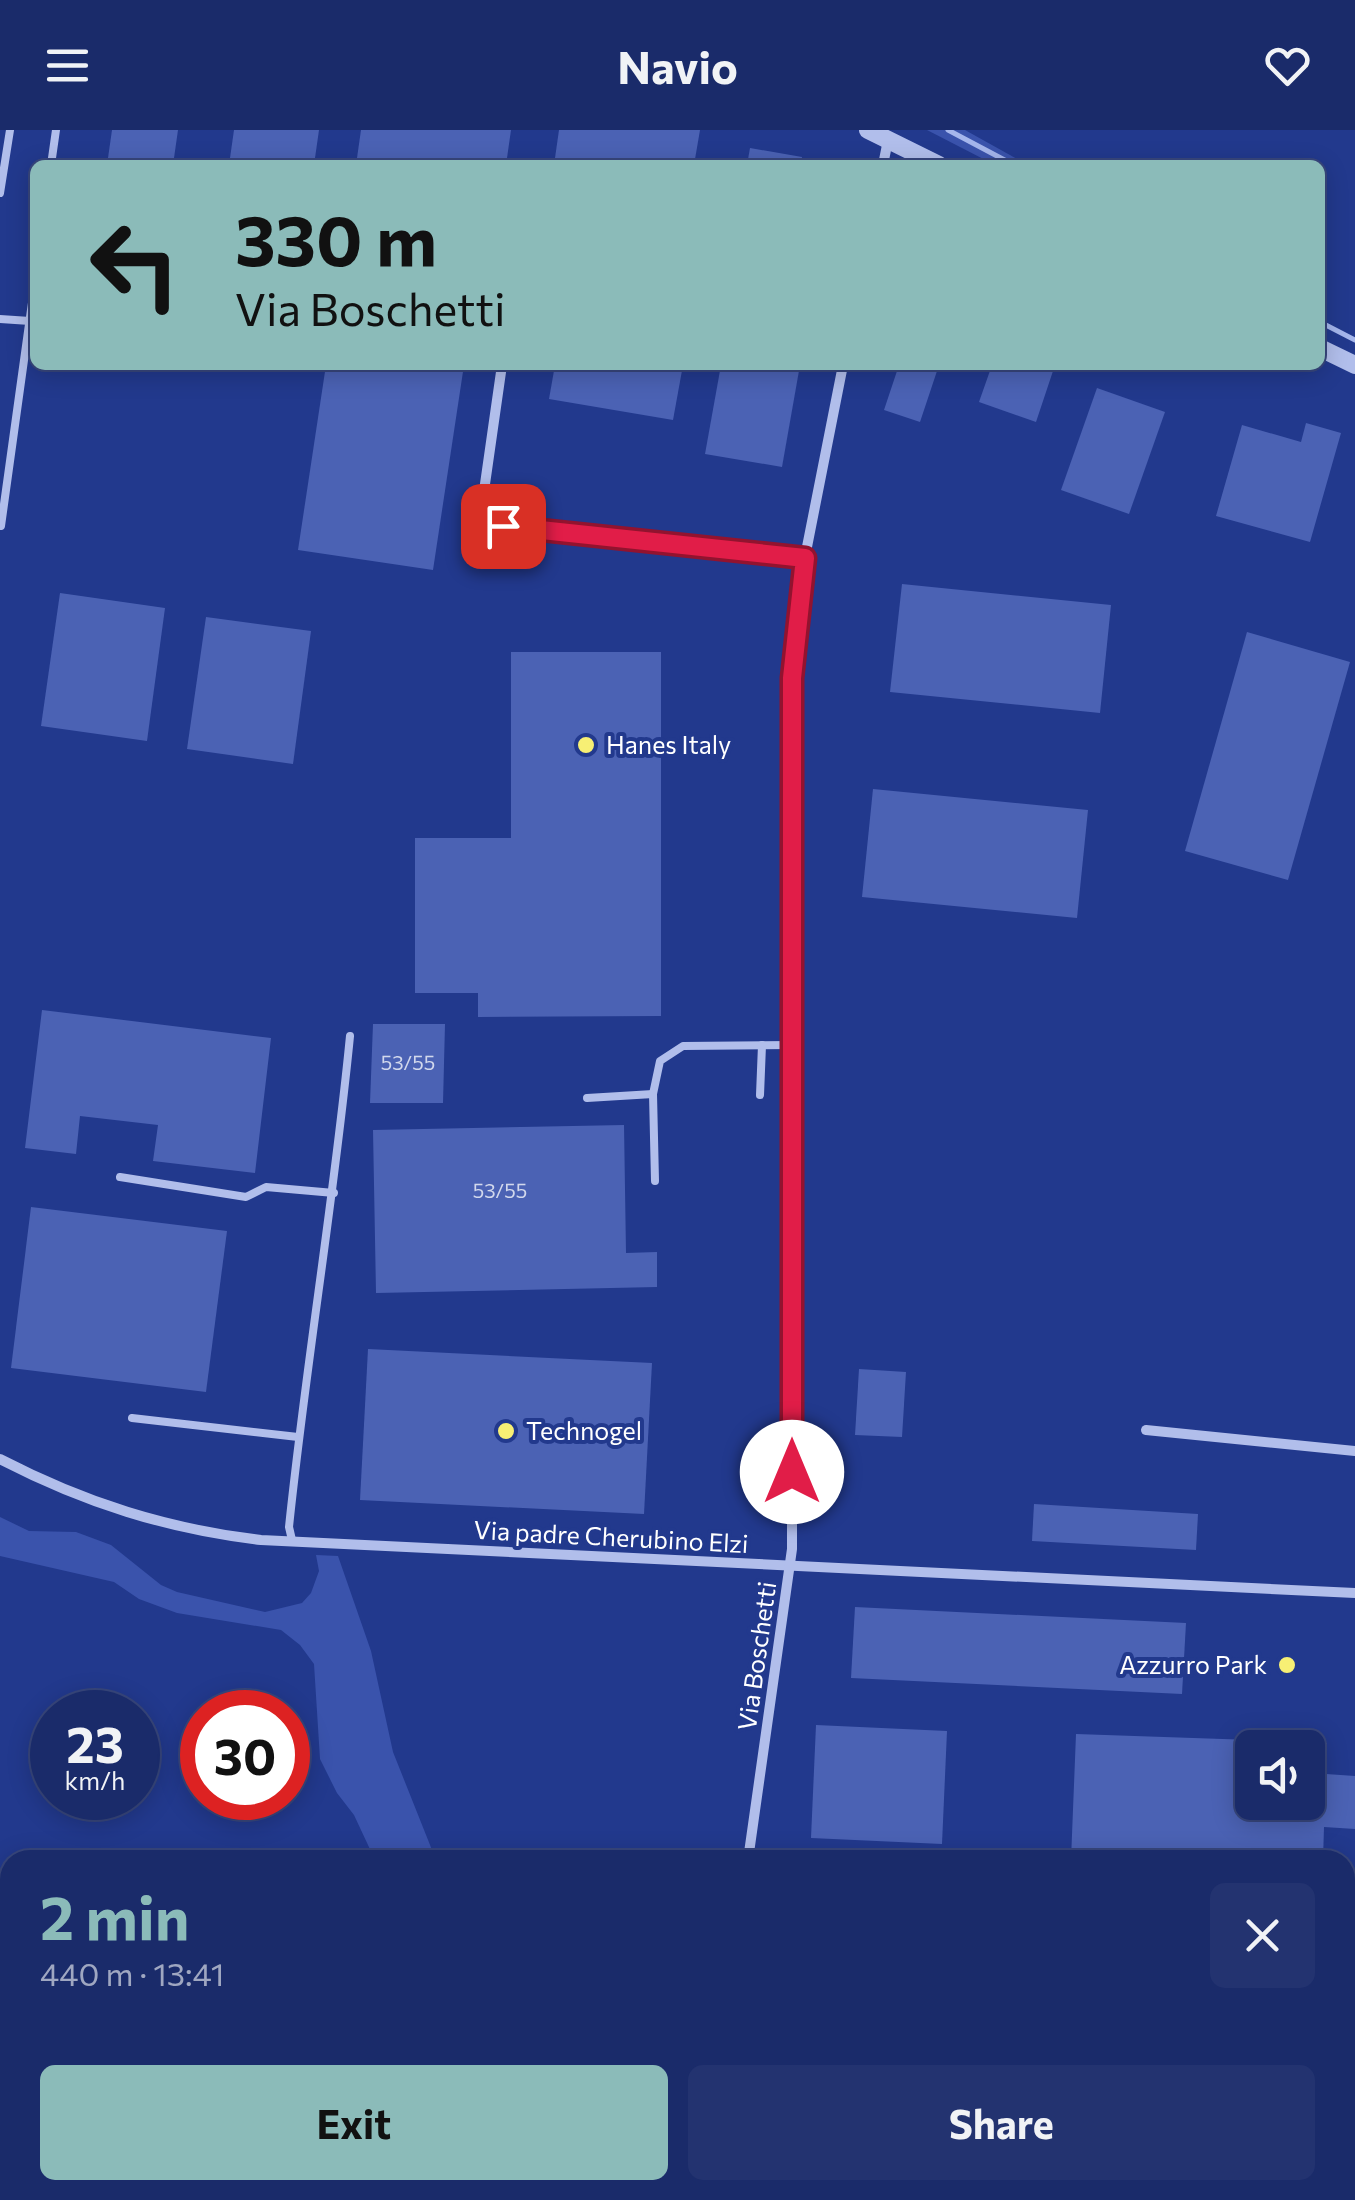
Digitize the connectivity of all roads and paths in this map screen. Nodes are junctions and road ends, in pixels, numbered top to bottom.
1 (10, 130) edge
2 (56, 130) edge
3 (868, 130) edge
4 (888, 140) junction
5 (52, 160) edge
6 (884, 160) edge
7 (929, 160) edge
8 (0, 193) edge
9 (0, 319) edge
10 (30, 320) joint
11 (1325, 350) edge
12 (1355, 365) edge
13 (501, 370) edge
14 (842, 370) edge
15 (2, 526) edge
16 (805, 558) junction
17 (350, 1036) dead end
18 (762, 1045) junction
19 (792, 1045) junction
20 (653, 1094) junction
21 (760, 1096) dead end
22 (587, 1098) dead end
23 (120, 1177) dead end
24 (655, 1181) dead end
25 (334, 1194) junction
26 (132, 1418) dead end
27 (1146, 1430) dead end
28 (298, 1437) junction
29 (1355, 1452) edge
30 (0, 1460) edge
31 (292, 1540) junction
32 (790, 1566) junction
33 (1355, 1593) edge
34 (749, 1850) edge

1 - 8 lane
2 - 5 lane
3 - 4 street
4 - 6 street
4 - 7 street
9 - 10 lane
10 - 15 lane
11 - 12 street
13 - 16 street
14 - 16 street, Via Boschetti
16 - 19 street, Via Boschetti
17 - 25 lane
18 - 19 lane
18 - 20 lane
18 - 21 lane
19 - 32 street, Via Boschetti
20 - 22 lane
20 - 24 lane
23 - 25 lane
25 - 28 lane
26 - 28 lane
27 - 29 street
28 - 31 lane
30 - 31 street, Via padre Cherubino Elzi
31 - 32 street, Via padre Cherubino Elzi
32 - 33 street, Via padre Cherubino Elzi
32 - 34 street, Via Boschetti

